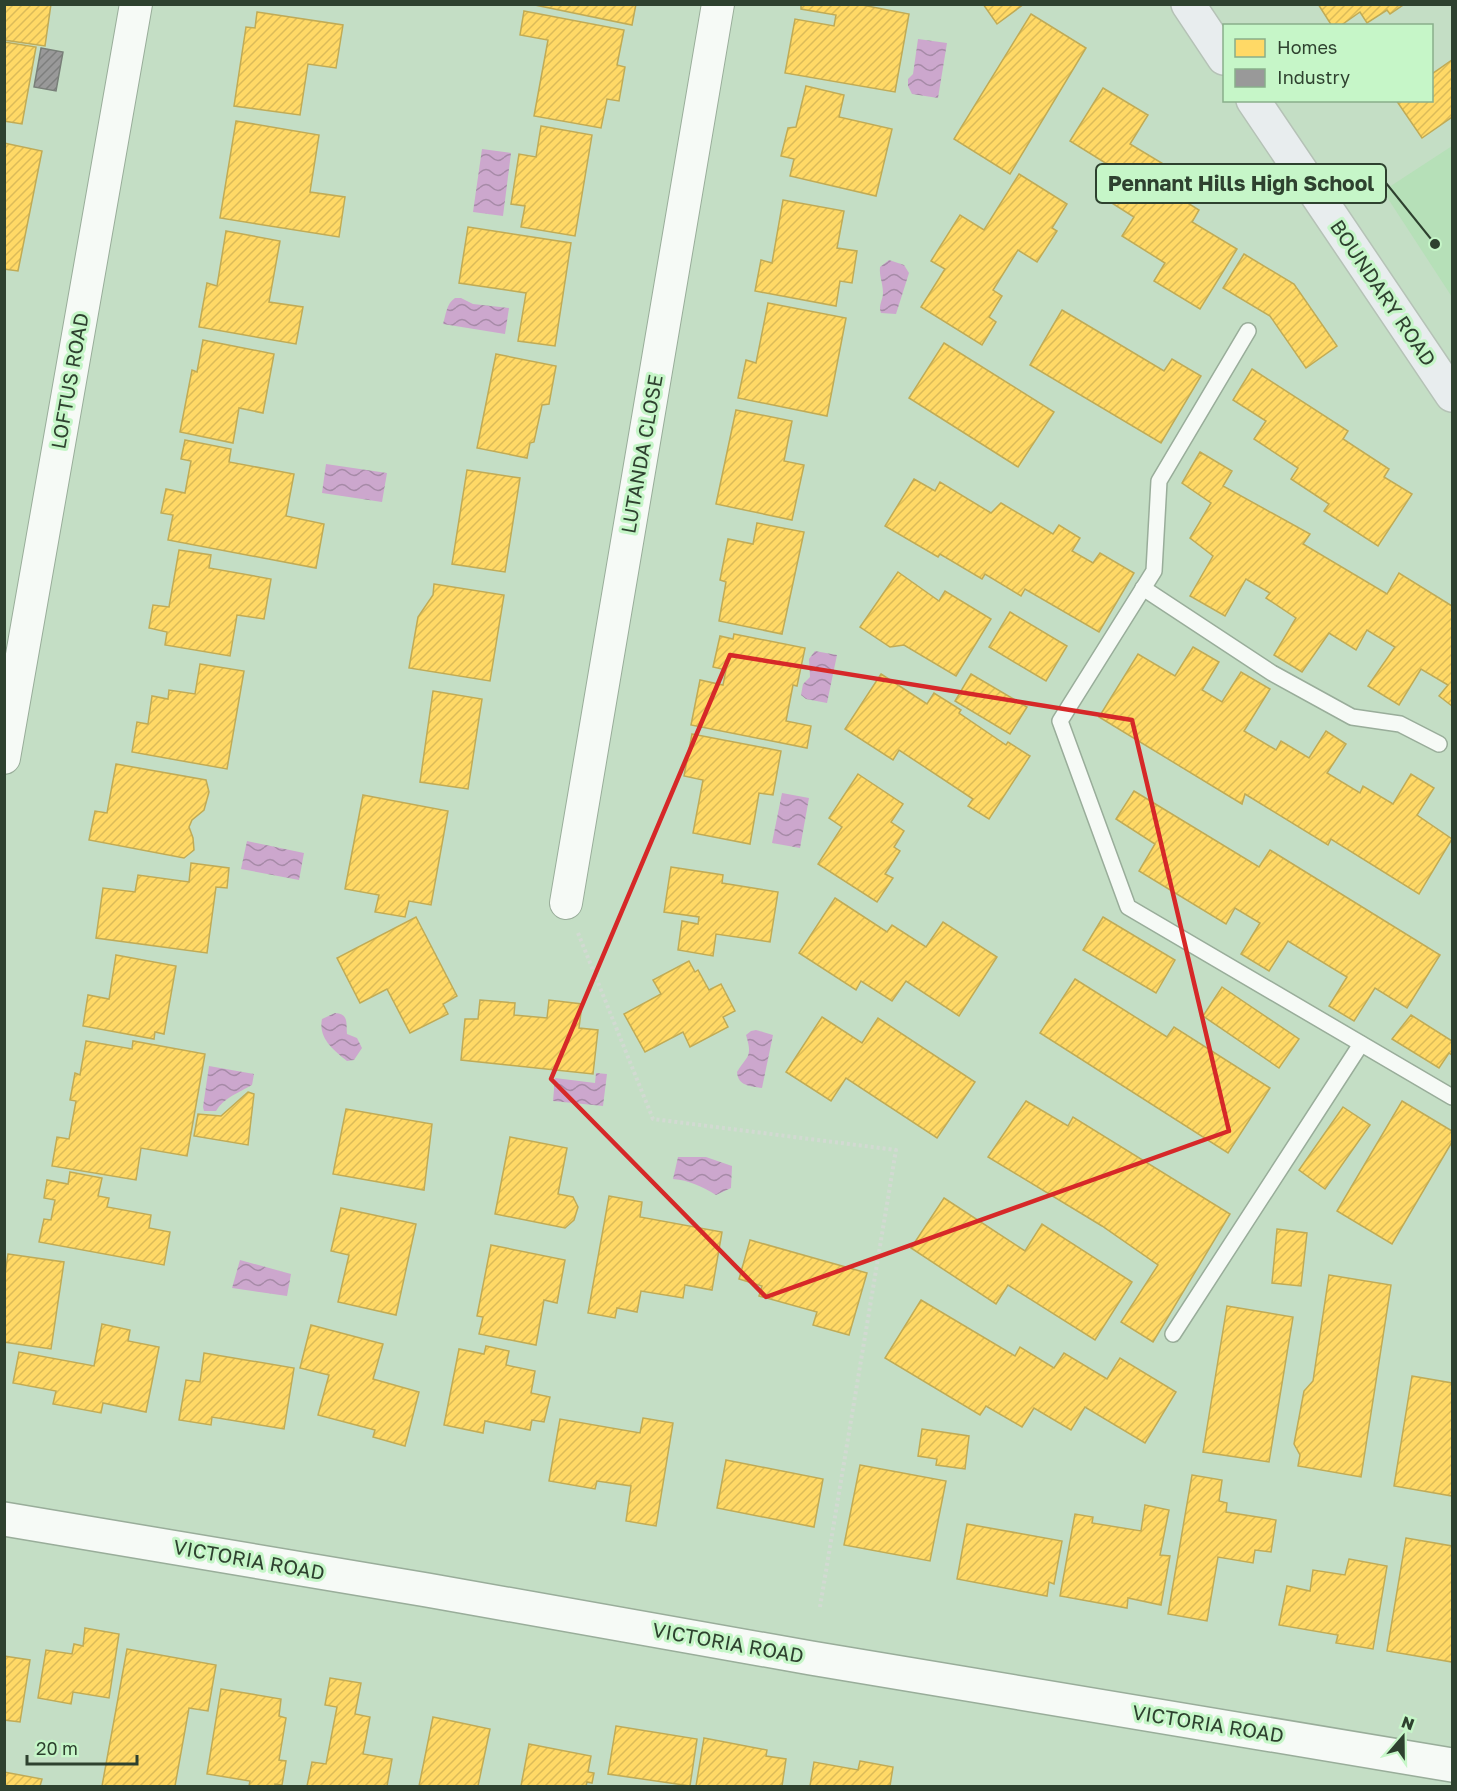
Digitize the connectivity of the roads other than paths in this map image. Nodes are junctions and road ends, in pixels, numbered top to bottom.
1 (136, 4) edge
2 (718, 4) edge
3 (1188, 4) edge
4 (1223, 56) edge
5 (1254, 102) edge
6 (1248, 331) dead end
7 (1452, 395) edge
8 (1143, 588) junction
9 (1439, 744) dead end
10 (4, 758) edge
11 (566, 903) road end
12 (1361, 1044) junction
13 (1452, 1097) edge
14 (1173, 1334) dead end
15 (4, 1519) edge
16 (1452, 1765) edge

1 - 10 street, LOFTUS ROAD
2 - 11 street, LUTANDA CLOSE
3 - 4 main road
5 - 7 main road, BOUNDARY ROAD
6 - 8 lane
8 - 9 lane
8 - 12 lane
12 - 13 lane
12 - 14 lane
15 - 16 street, VICTORIA ROAD

